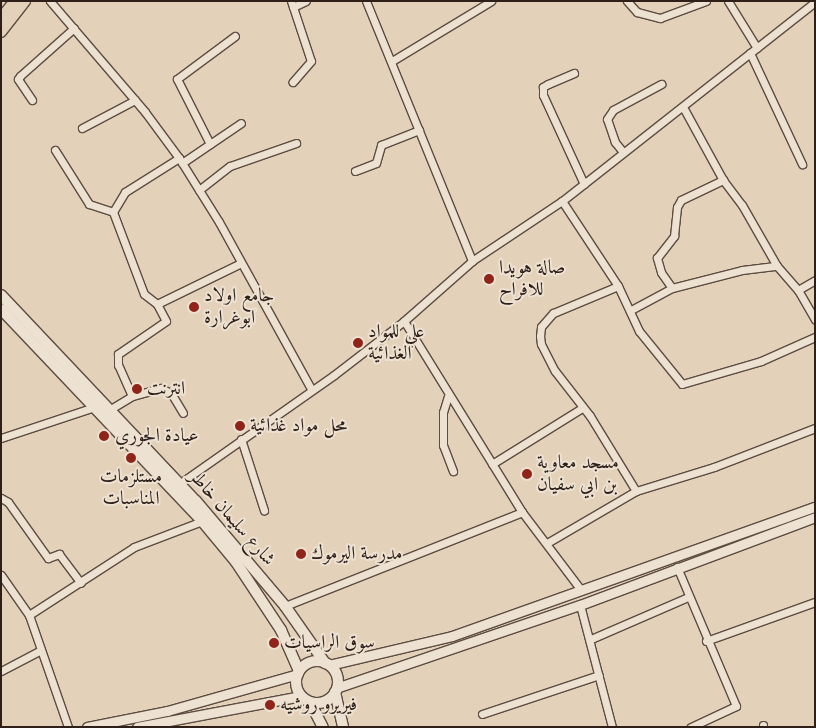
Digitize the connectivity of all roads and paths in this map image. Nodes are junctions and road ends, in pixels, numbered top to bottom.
1 (14, 1) edge
2 (25, 1) edge
3 (50, 1) edge
4 (306, 1) edge
5 (366, 1) edge
6 (491, 1) edge
7 (627, 1) edge
8 (706, 1) edge
9 (728, 1) edge
10 (815, 2) edge
11 (292, 4) edge
12 (1, 18) edge
13 (74, 28) junction
14 (1, 32) edge
15 (235, 36) dead end
16 (753, 51) junction
17 (392, 61) junction
18 (574, 73) dead end
19 (293, 82) dead end
20 (660, 84) dead end
21 (32, 100) dead end
22 (135, 100) junction
23 (683, 107) junction
24 (241, 123) dead end
25 (82, 128) dead end
26 (418, 130) junction
27 (296, 143) dead end
28 (210, 144) junction
29 (55, 150) dead end
30 (623, 152) junction
31 (181, 160) junction
32 (802, 164) dead end
33 (355, 171) dead end
34 (723, 180) junction
35 (584, 184) junction
36 (199, 190) junction
37 (562, 200) junction
38 (113, 212) junction
39 (472, 261) junction
40 (241, 263) junction
41 (777, 266) junction
42 (815, 280) edge
43 (618, 286) junction
44 (672, 288) junction
45 (798, 290) junction
46 (1, 295) edge
47 (157, 304) junction
48 (1, 309) edge
49 (631, 310) junction
50 (815, 319) edge
51 (404, 321) junction
52 (815, 337) edge
53 (311, 389) junction
54 (132, 396) junction
55 (448, 396) junction
56 (94, 407) junction
57 (582, 408) junction
58 (109, 410) junction
59 (183, 413) dead end
60 (815, 428) edge
61 (1, 438) edge
62 (241, 438) junction
63 (492, 464) junction
64 (453, 472) dead end
65 (175, 486) junction
66 (636, 492) junction
67 (1, 498) edge
68 (815, 507) edge
69 (264, 510) dead end
70 (522, 512) junction
71 (815, 517) edge
72 (202, 521) junction
73 (547, 543) junction
74 (677, 567) junction
75 (1, 575) edge
76 (81, 583) junction
77 (581, 590) junction
78 (688, 596) junction
79 (815, 602) edge
80 (580, 605) junction
81 (285, 606) junction
82 (29, 615) junction
83 (592, 639) junction
84 (706, 641) junction
85 (41, 650) junction
86 (327, 664) junction
87 (1, 672) edge
88 (298, 672) junction
89 (599, 674) junction
90 (336, 690) junction
91 (301, 696) junction
92 (310, 702) junction
93 (482, 714) dead end
94 (68, 727) edge
95 (87, 727) edge
96 (137, 727) edge
97 (323, 727) edge
98 (343, 727) edge
99 (612, 727) edge
100 (690, 727) edge

1 - 12 main road
2 - 14 main road
3 - 13 street
4 - 11 street
5 - 17 street
6 - 17 street
7 - 8 street
9 - 16 street
10 - 16 street
11 - 19 street
13 - 21 street
13 - 22 street
15 - 28 street
16 - 23 street
16 - 32 street
17 - 26 street
18 - 35 street
20 - 30 street
22 - 25 street
22 - 31 street
23 - 30 street
23 - 34 street
24 - 28 street
26 - 33 street
26 - 39 street
27 - 36 street
28 - 31 street
29 - 38 street
30 - 35 street
31 - 36 street
31 - 38 street
34 - 41 street
34 - 44 street
35 - 37 street
36 - 40 street
37 - 39 street
37 - 43 street
38 - 47 street
39 - 51 street
40 - 47 street
40 - 53 street
41 - 44 street
41 - 45 street
42 - 45 street
43 - 49 street
43 - 57 street
44 - 49 street
45 - 50 street
46 - 58 main road, شارع سليمان خاطر
47 - 54 street
48 - 56 main road, شارع سليمان خاطر
49 - 52 street
51 - 53 street
51 - 55 street
53 - 62 street
54 - 58 street
54 - 59 street
55 - 63 street
55 - 64 street
56 - 61 street
56 - 65 main road, شارع سليمان خاطر
57 - 63 street
57 - 66 street
58 - 65 main road, شارع سليمان خاطر
60 - 66 street
62 - 65 street
62 - 69 street
63 - 70 street
65 - 72 main road, شارع سليمان خاطر
65 - 81 main road, شارع سليمان خاطر
66 - 73 street
67 - 76 street
68 - 77 street
70 - 73 street
70 - 81 street
71 - 74 street
72 - 76 street
72 - 88 main road, شارع سليمان خاطر
73 - 77 street
74 - 78 street
74 - 80 street
75 - 82 street
76 - 82 street
77 - 86 street
78 - 83 street
78 - 84 street
79 - 84 street
80 - 83 street
80 - 90 street
81 - 86 main road, شارع سليمان خاطر
82 - 85 street
83 - 89 street
84 - 100 street
85 - 87 street
85 - 94 street
86 - 88 main road
86 - 90 main road
88 - 91 main road
88 - 95 street
89 - 93 street
89 - 99 street
90 - 92 main road
90 - 98 main road
91 - 92 main road
91 - 96 street
92 - 97 main road

